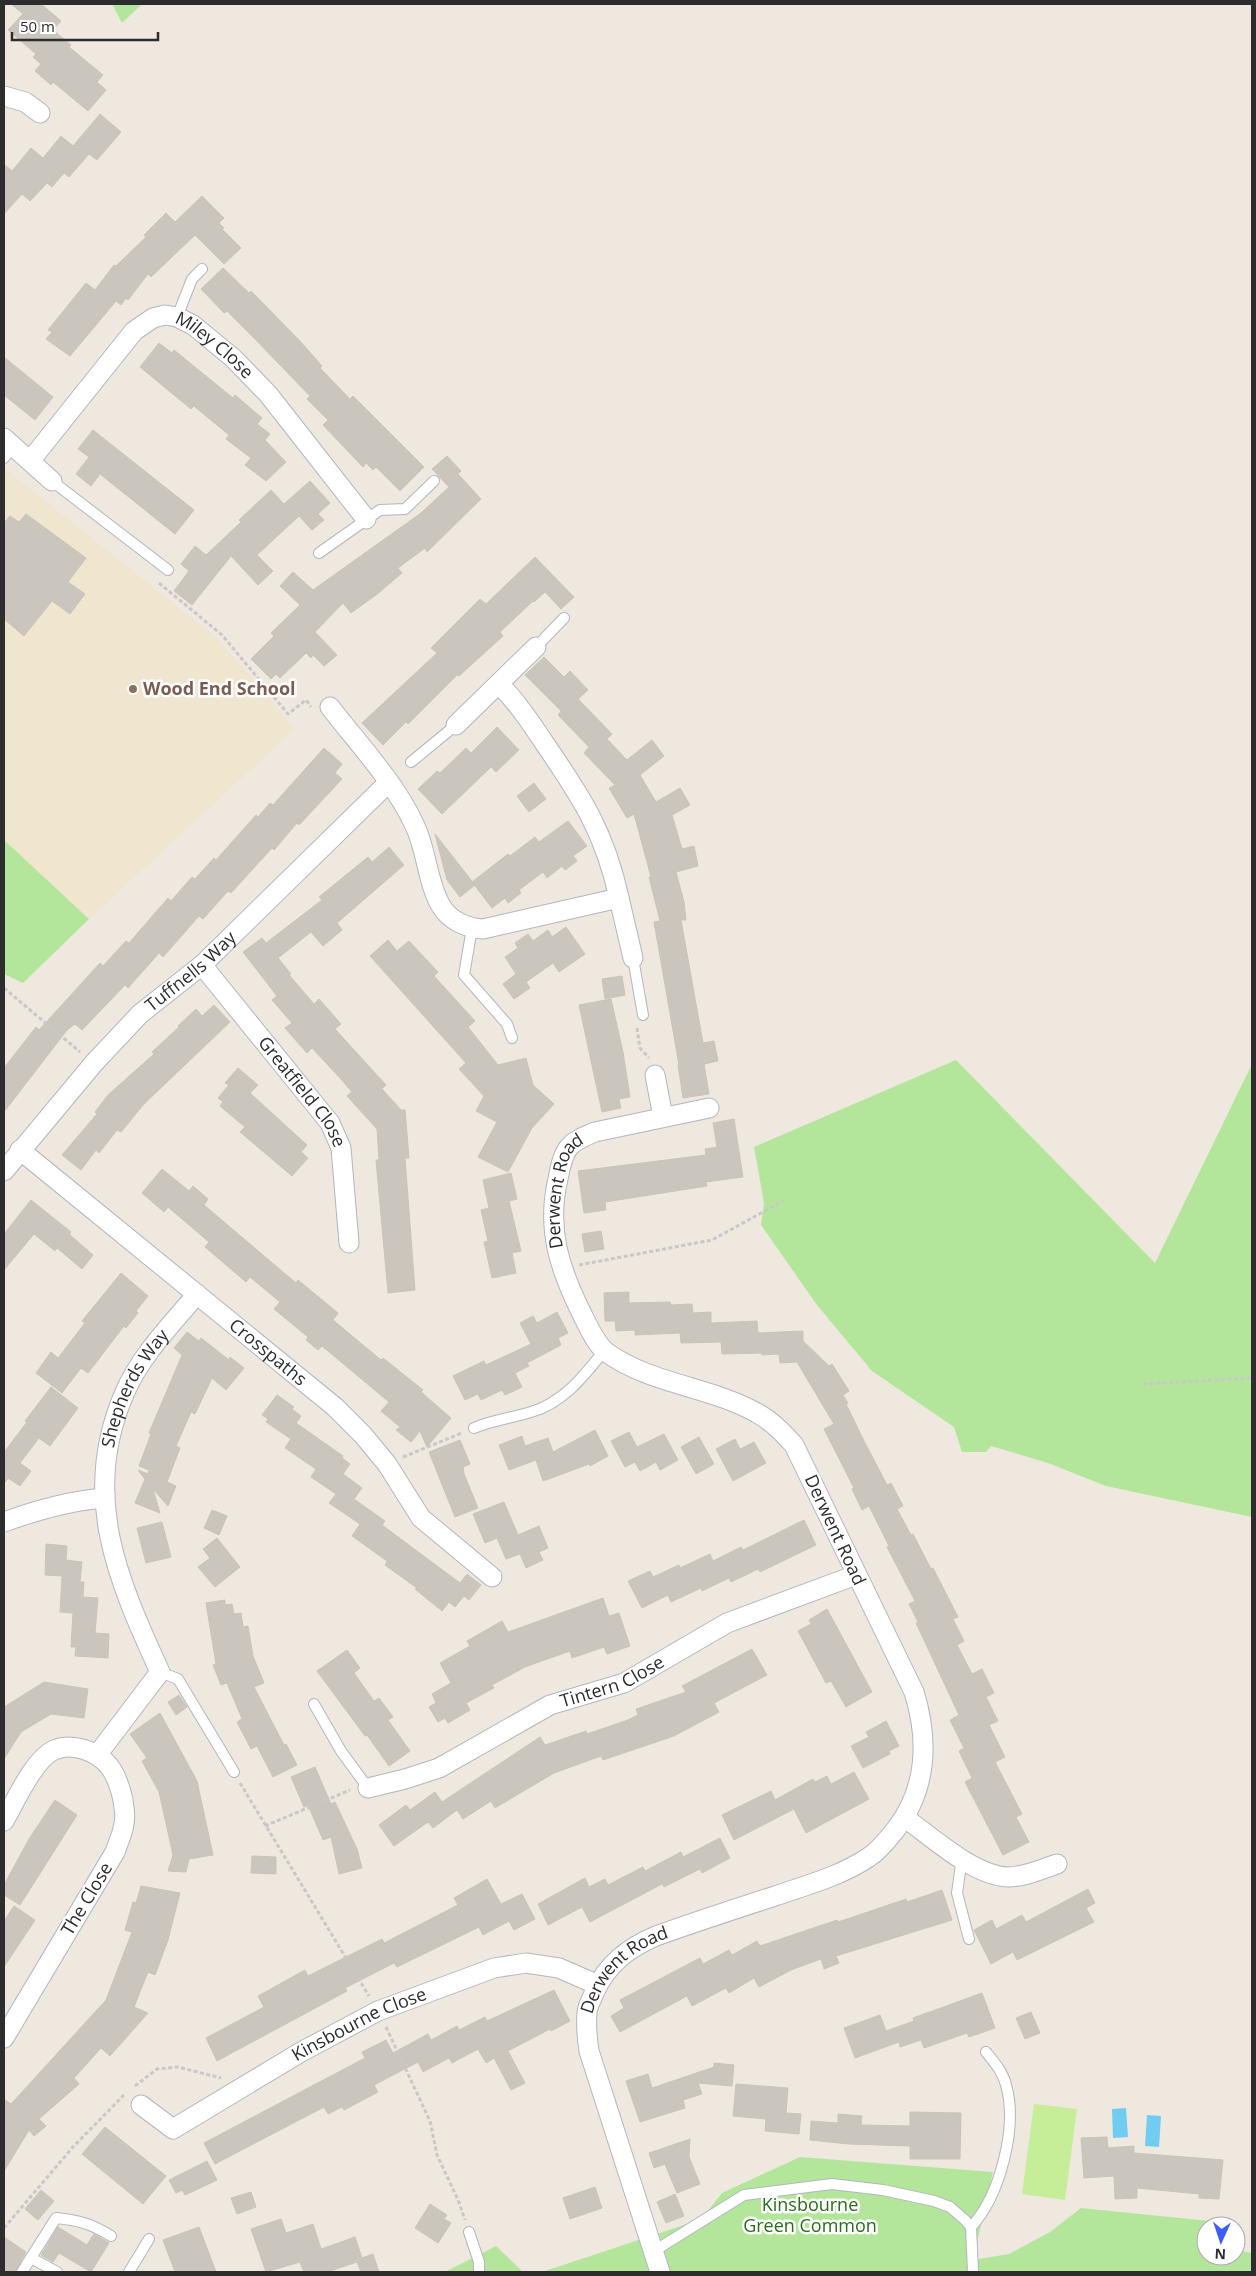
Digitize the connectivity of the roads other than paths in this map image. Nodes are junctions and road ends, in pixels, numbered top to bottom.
1 (4, 96) edge
2 (40, 113) dead end
3 (202, 270) dead end
4 (177, 317) junction
5 (7, 447) edge
6 (30, 461) junction
7 (52, 481) joint
8 (434, 481) dead end
9 (366, 518) junction
10 (319, 553) dead end
11 (168, 570) dead end
12 (564, 618) dead end
13 (536, 646) joint
14 (499, 684) junction
15 (330, 708) road end
16 (456, 725) joint
17 (411, 762) dead end
18 (389, 782) junction
19 (619, 898) junction
20 (472, 928) junction
21 (633, 958) joint
22 (202, 965) junction
23 (643, 1015) road end
24 (512, 1038) dead end
25 (654, 1069) road end
26 (709, 1108) dead end
27 (663, 1117) junction
28 (20, 1150) junction
29 (4, 1171) edge
30 (349, 1243) dead end
31 (196, 1294) junction
32 (604, 1351) junction
33 (474, 1428) road end
34 (104, 1498) junction
35 (4, 1522) edge
36 (856, 1575) junction
37 (492, 1577) dead end
38 (160, 1672) junction
39 (314, 1704) dead end
40 (97, 1755) junction
41 (234, 1772) dead end
42 (368, 1788) joint
43 (905, 1818) junction
44 (4, 1821) edge
45 (962, 1858) junction
46 (1057, 1864) dead end
47 (969, 1940) dead end
48 (598, 1985) junction
49 (4, 2038) edge
50 (986, 2052) dead end
51 (133, 2096) road end
52 (971, 2227) junction
53 (469, 2232) dead end
54 (111, 2236) dead end
55 (149, 2238) dead end
56 (654, 2251) junction
57 (31, 2258) junction
58 (22, 2272) edge
59 (56, 2272) edge
60 (129, 2272) edge
61 (479, 2272) edge
62 (660, 2272) edge
63 (973, 2272) edge

1 - 2 street
3 - 4 lane
4 - 6 street, Miley Close
4 - 9 street, Miley Close
5 - 6 street
6 - 7 street
7 - 11 lane
8 - 9 lane
9 - 10 lane
12 - 13 lane
13 - 14 street
14 - 16 street
14 - 19 street
15 - 18 street
16 - 17 lane
18 - 20 street
18 - 22 street, Tuffnells Way
19 - 20 street
19 - 21 street
20 - 24 lane
21 - 23 lane
22 - 28 street, Tuffnells Way
22 - 30 street, Greatfield Close
25 - 27 street
26 - 27 street, Derwent Road
27 - 32 street, Derwent Road
28 - 29 street, Tuffnells Way
28 - 31 street, Crosspaths
31 - 34 street, Shepherds Way
31 - 37 street, Crosspaths
32 - 33 lane
32 - 36 street, Derwent Road
34 - 35 street
34 - 38 street, Shepherds Way
36 - 42 street, Tintern Close
36 - 43 street, Derwent Road
38 - 40 street
38 - 41 lane
39 - 42 lane
40 - 44 street
40 - 49 street, The Close
43 - 45 street
43 - 48 street, Derwent Road
45 - 46 street
45 - 47 lane
48 - 51 street, Kinsbourne Close
48 - 56 street, Derwent Road
50 - 52 lane
52 - 56 lane
52 - 63 lane
53 - 61 lane
54 - 57 lane
55 - 60 lane
56 - 62 street, Derwent Road
57 - 58 lane
57 - 59 lane

